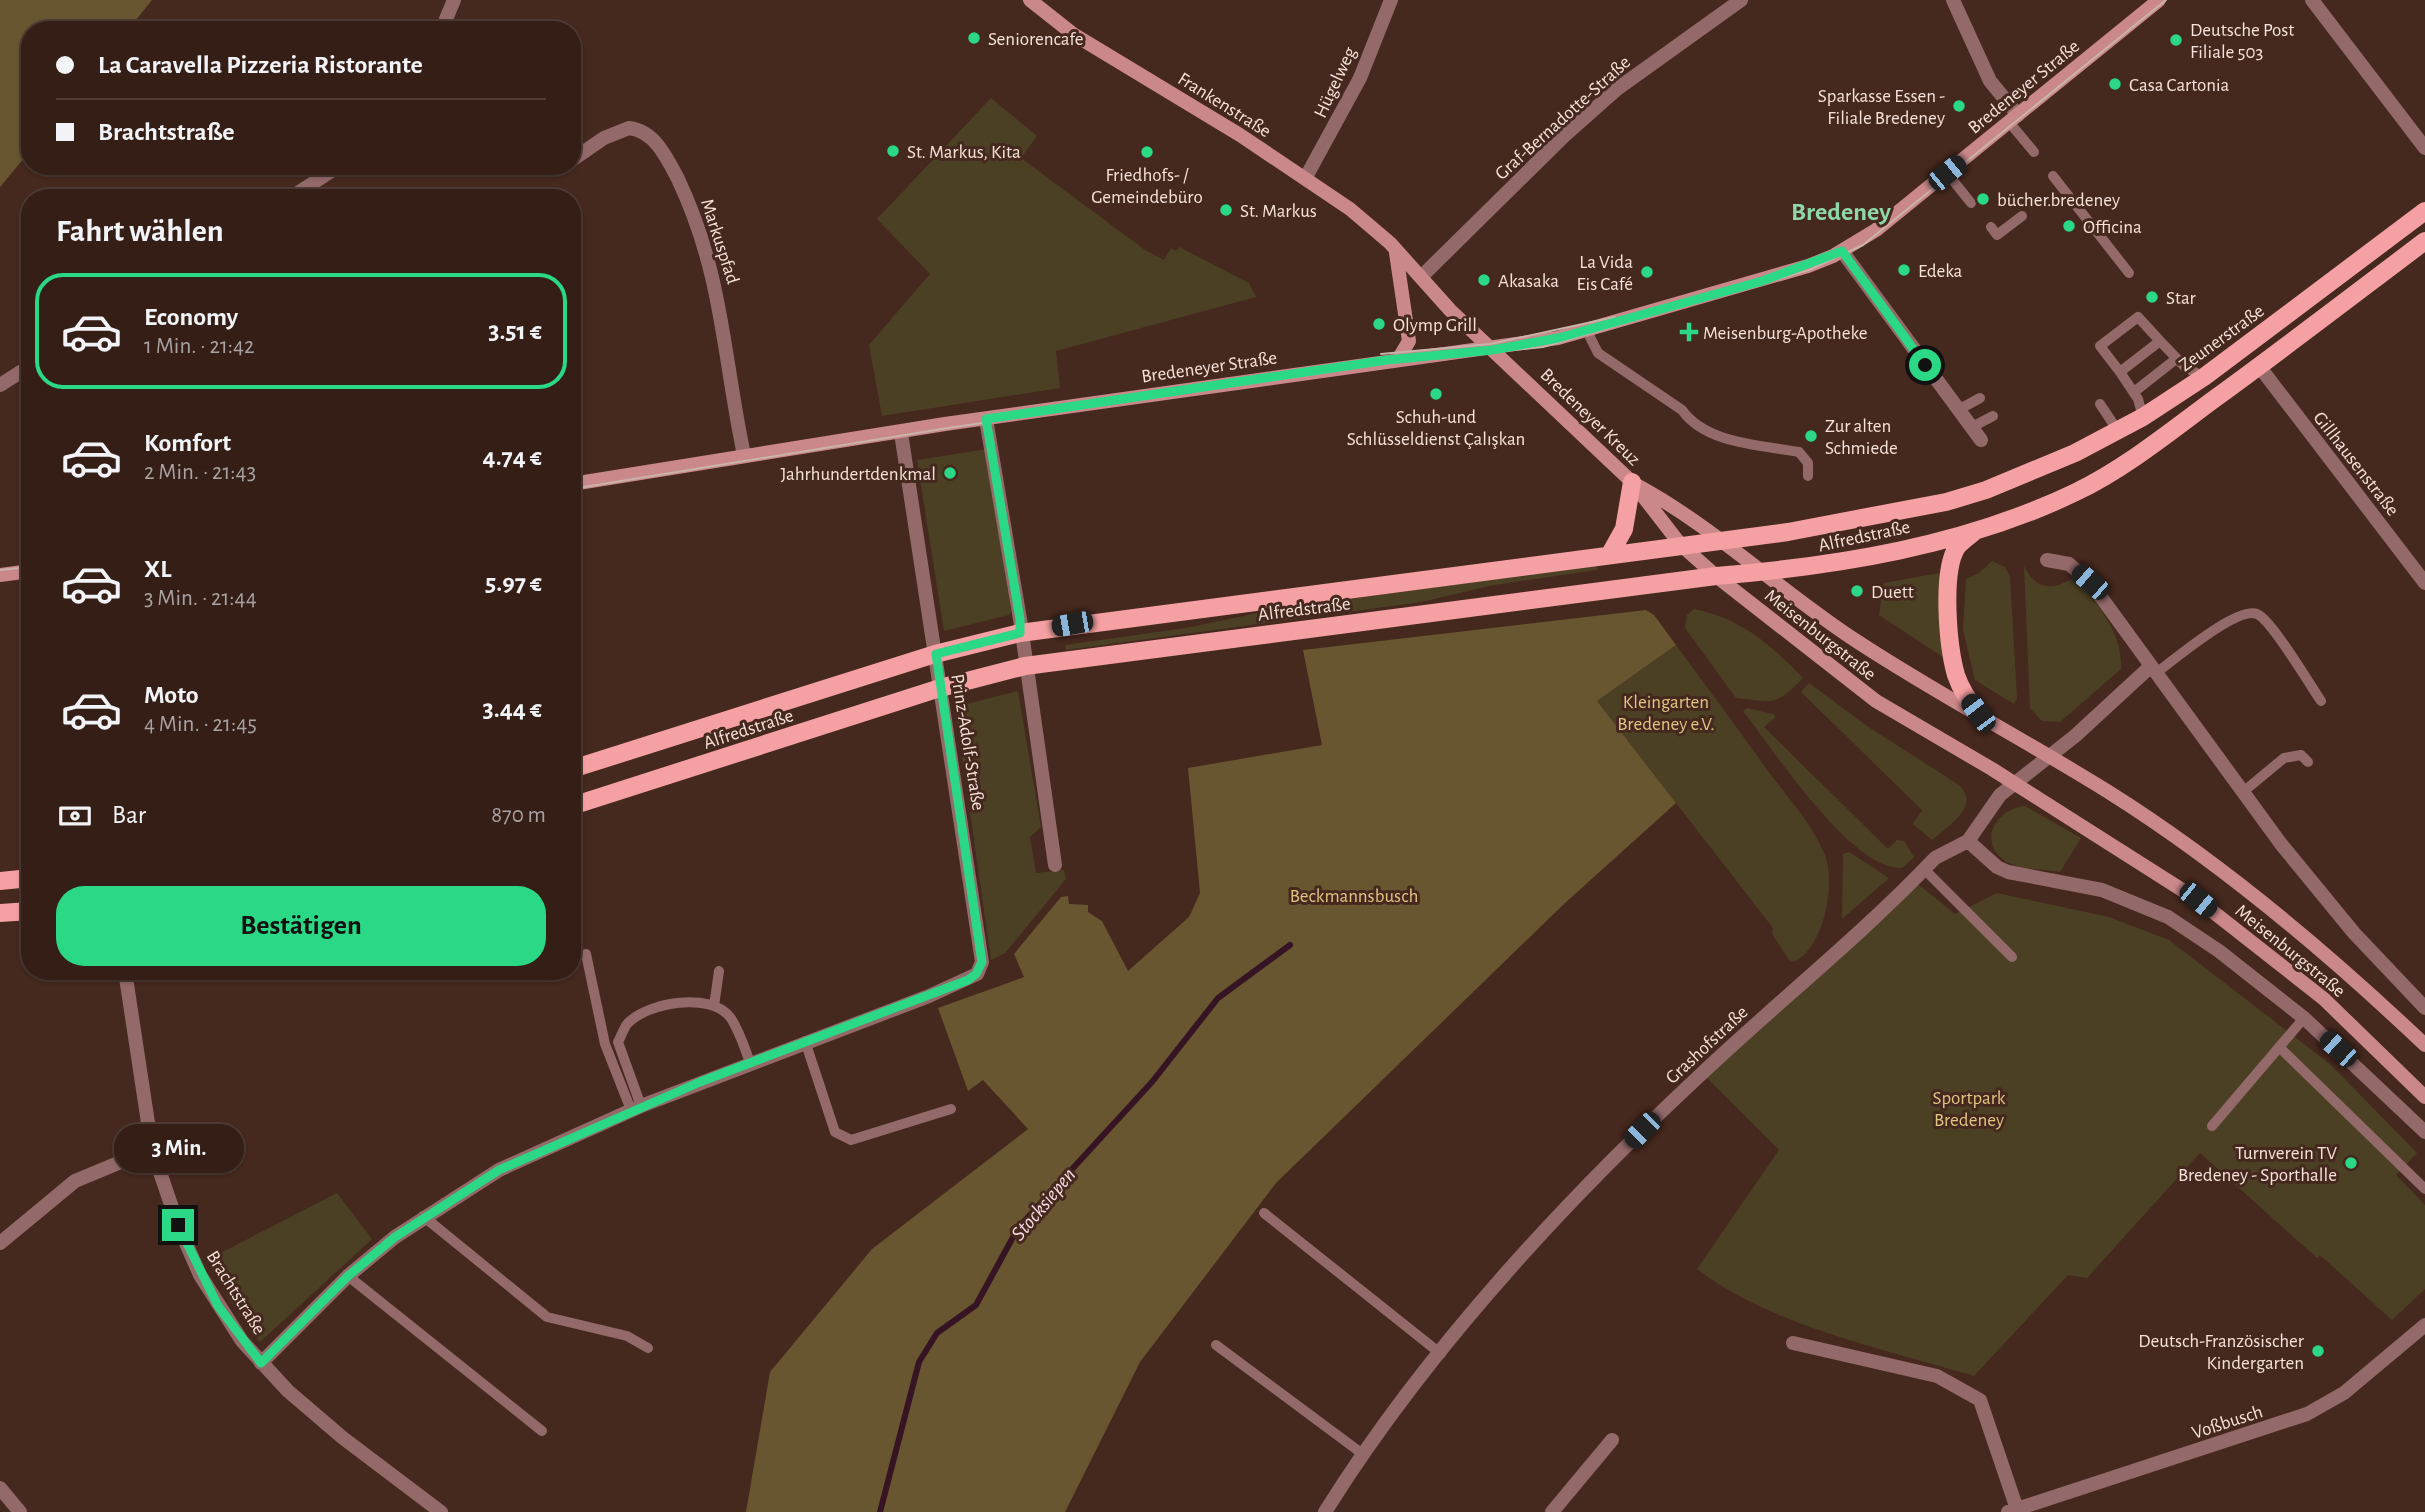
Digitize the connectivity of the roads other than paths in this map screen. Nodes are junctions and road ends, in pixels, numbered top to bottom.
1 (454, 0) edge
2 (1030, 0) edge
3 (1391, 0) edge
4 (1741, 0) edge
5 (1953, 0) edge
6 (2160, 0) edge
7 (2312, 0) edge
8 (446, 21) edge
9 (2014, 119) junction
10 (2425, 148) edge
11 (2034, 152) dead end
12 (581, 154) edge
13 (1947, 173) junction
14 (325, 175) edge
15 (2053, 176) dead end
16 (1306, 177) junction
17 (304, 189) edge
18 (1971, 203) dead end
19 (2425, 211) edge
20 (2022, 216) dead end
21 (1991, 227) dead end
22 (2425, 240) edge
23 (1394, 248) junction
24 (1842, 251) junction
25 (2129, 273) dead end
26 (1421, 277) junction
27 (1587, 331) junction
28 (2160, 341) junction
29 (1492, 350) junction
30 (1399, 359) junction
31 (2176, 359) junction
32 (2259, 366) junction
33 (21, 372) edge
34 (2120, 372) junction
35 (2204, 377) junction
36 (0, 385) edge
37 (2134, 392) junction
38 (1980, 398) dead end
39 (2100, 404) dead end
40 (1958, 410) junction
41 (1993, 416) dead end
42 (2143, 418) junction
43 (986, 419) junction
44 (1972, 427) junction
45 (2118, 431) junction
46 (901, 433) junction
47 (1981, 440) dead end
48 (744, 455) junction
49 (2028, 472) joint
50 (1808, 476) dead end
51 (581, 482) edge
52 (1632, 482) junction
53 (1976, 531) junction
54 (1721, 540) junction
55 (1680, 544) junction
56 (1610, 554) junction
57 (2046, 560) dead end
58 (21, 573) edge
59 (1760, 573) junction
60 (0, 575) edge
61 (1716, 576) junction
62 (2425, 583) edge
63 (1020, 633) junction
64 (936, 654) junction
65 (1025, 666) junction
66 (2153, 670) junction
67 (940, 688) junction
68 (2321, 701) dead end
69 (1978, 713) junction
70 (2048, 756) junction
71 (2308, 762) dead end
72 (581, 766) edge
73 (2014, 783) junction
74 (2243, 792) junction
75 (581, 803) edge
76 (1968, 841) junction
77 (1055, 865) dead end
78 (1924, 869) junction
79 (21, 879) edge
80 (0, 880) edge
81 (21, 912) edge
82 (0, 913) edge
83 (586, 954) dead end
84 (2012, 957) dead end
85 (719, 971) dead end
86 (126, 980) edge
87 (714, 1006) junction
88 (2425, 1008) edge
89 (2304, 1018) junction
90 (805, 1041) junction
91 (2425, 1045) edge
92 (2279, 1047) junction
93 (750, 1063) junction
94 (2425, 1097) edge
95 (636, 1108) junction
96 (951, 1109) dead end
97 (2211, 1126) dead end
98 (2425, 1132) edge
99 (152, 1149) junction
100 (2425, 1189) edge
101 (1264, 1213) dead end
102 (423, 1216) junction
103 (0, 1243) edge
104 (348, 1276) junction
105 (2425, 1325) edge
106 (1793, 1343) dead end
107 (1216, 1345) dead end
108 (648, 1348) dead end
109 (1441, 1354) junction
110 (261, 1363) junction
111 (542, 1431) dead end
112 (1612, 1440) dead end
113 (1364, 1455) junction
114 (0, 1488) edge
115 (2013, 1511) edge
116 (20, 1512) edge
117 (441, 1512) edge
118 (1325, 1512) edge
119 (1552, 1512) edge

1 - 8 street
2 - 16 main road, Frankenstraße
3 - 16 street, Hügelweg
4 - 26 street, Graf-Bernadotte-Straße
5 - 9 street
6 - 9 main road, Bredeneyer Straße
7 - 10 street
9 - 11 lane
9 - 13 main road, Bredeneyer Straße
12 - 48 street, Markuspfad
13 - 18 lane
13 - 24 main road, Bredeneyer Straße
14 - 17 street
15 - 25 lane
16 - 23 main road, Frankenstraße
19 - 35 main road, Zeunerstraße
20 - 21 lane
22 - 32 main road
23 - 26 main road, Frankenstraße
23 - 30 main road
24 - 27 main road, Bredeneyer Straße
24 - 40 street
26 - 29 main road, Frankenstraße
27 - 29 main road, Bredeneyer Straße
27 - 50 lane
28 - 31 lane
28 - 34 lane
28 - 34 lane
29 - 30 main road, Bredeneyer Straße
29 - 52 main road, Bredeneyer Kreuz
30 - 43 main road, Bredeneyer Straße
31 - 35 lane
31 - 37 lane
32 - 53 main road, Alfredstraße
32 - 62 street, Gillhausenstraße
33 - 36 street
34 - 37 lane
35 - 42 main road, Zeunerstraße
37 - 42 lane
38 - 40 lane
39 - 45 lane
40 - 44 street
41 - 44 lane
42 - 45 main road, Zeunerstraße
43 - 46 main road, Bredeneyer Straße
43 - 63 street
44 - 47 street
45 - 49 main road, Zeunerstraße
46 - 48 main road, Bredeneyer Straße
46 - 64 street, Prinz-Adolf-Straße
48 - 51 main road, Bredeneyer Straße
49 - 54 main road, Alfredstraße
52 - 54 main road, Bredeneyer Kreuz
52 - 55 main road, Bredeneyer Kreuz
52 - 56 main road
53 - 59 main road, Alfredstraße
53 - 69 main road
54 - 55 main road, Alfredstraße
54 - 59 main road, Bredeneyer Kreuz
55 - 56 main road, Alfredstraße
55 - 61 main road, Bredeneyer Kreuz
56 - 63 main road, Alfredstraße
57 - 66 street
58 - 60 main road
59 - 61 main road, Alfredstraße
59 - 69 main road, Meisenburgstraße
61 - 65 main road, Alfredstraße
61 - 73 main road, Meisenburgstraße
63 - 64 main road, Alfredstraße
63 - 65 street
64 - 67 street, Prinz-Adolf-Straße
64 - 72 main road, Alfredstraße
65 - 67 main road, Alfredstraße
65 - 77 street
66 - 68 lane
66 - 70 street
66 - 74 street
67 - 75 main road, Alfredstraße
67 - 90 street, Prinz-Adolf-Straße
69 - 70 main road, Meisenburgstraße
70 - 73 street
70 - 91 main road, Meisenburgstraße
71 - 74 lane
73 - 76 street, Grashofstraße
73 - 94 main road, Meisenburgstraße
74 - 88 street
76 - 78 street, Grashofstraße
76 - 89 street
78 - 84 lane
78 - 109 street, Grashofstraße
79 - 80 main road
81 - 82 main road
83 - 95 lane
85 - 87 lane
86 - 99 street, Brachtstraße
87 - 93 lane
87 - 95 lane
89 - 92 lane
89 - 98 street
90 - 93 street
90 - 96 lane
92 - 97 lane
92 - 100 lane
93 - 95 street
95 - 102 street
99 - 103 street
99 - 110 street, Brachtstraße
101 - 109 lane
102 - 104 street
102 - 108 lane
104 - 110 street
104 - 111 lane
105 - 115 street, Voßbusch
106 - 115 street, Voßbusch
107 - 113 lane
109 - 113 street, Grashofstraße
110 - 117 street, Brachtstraße
112 - 119 street
113 - 118 street, Grashofstraße
114 - 116 street

